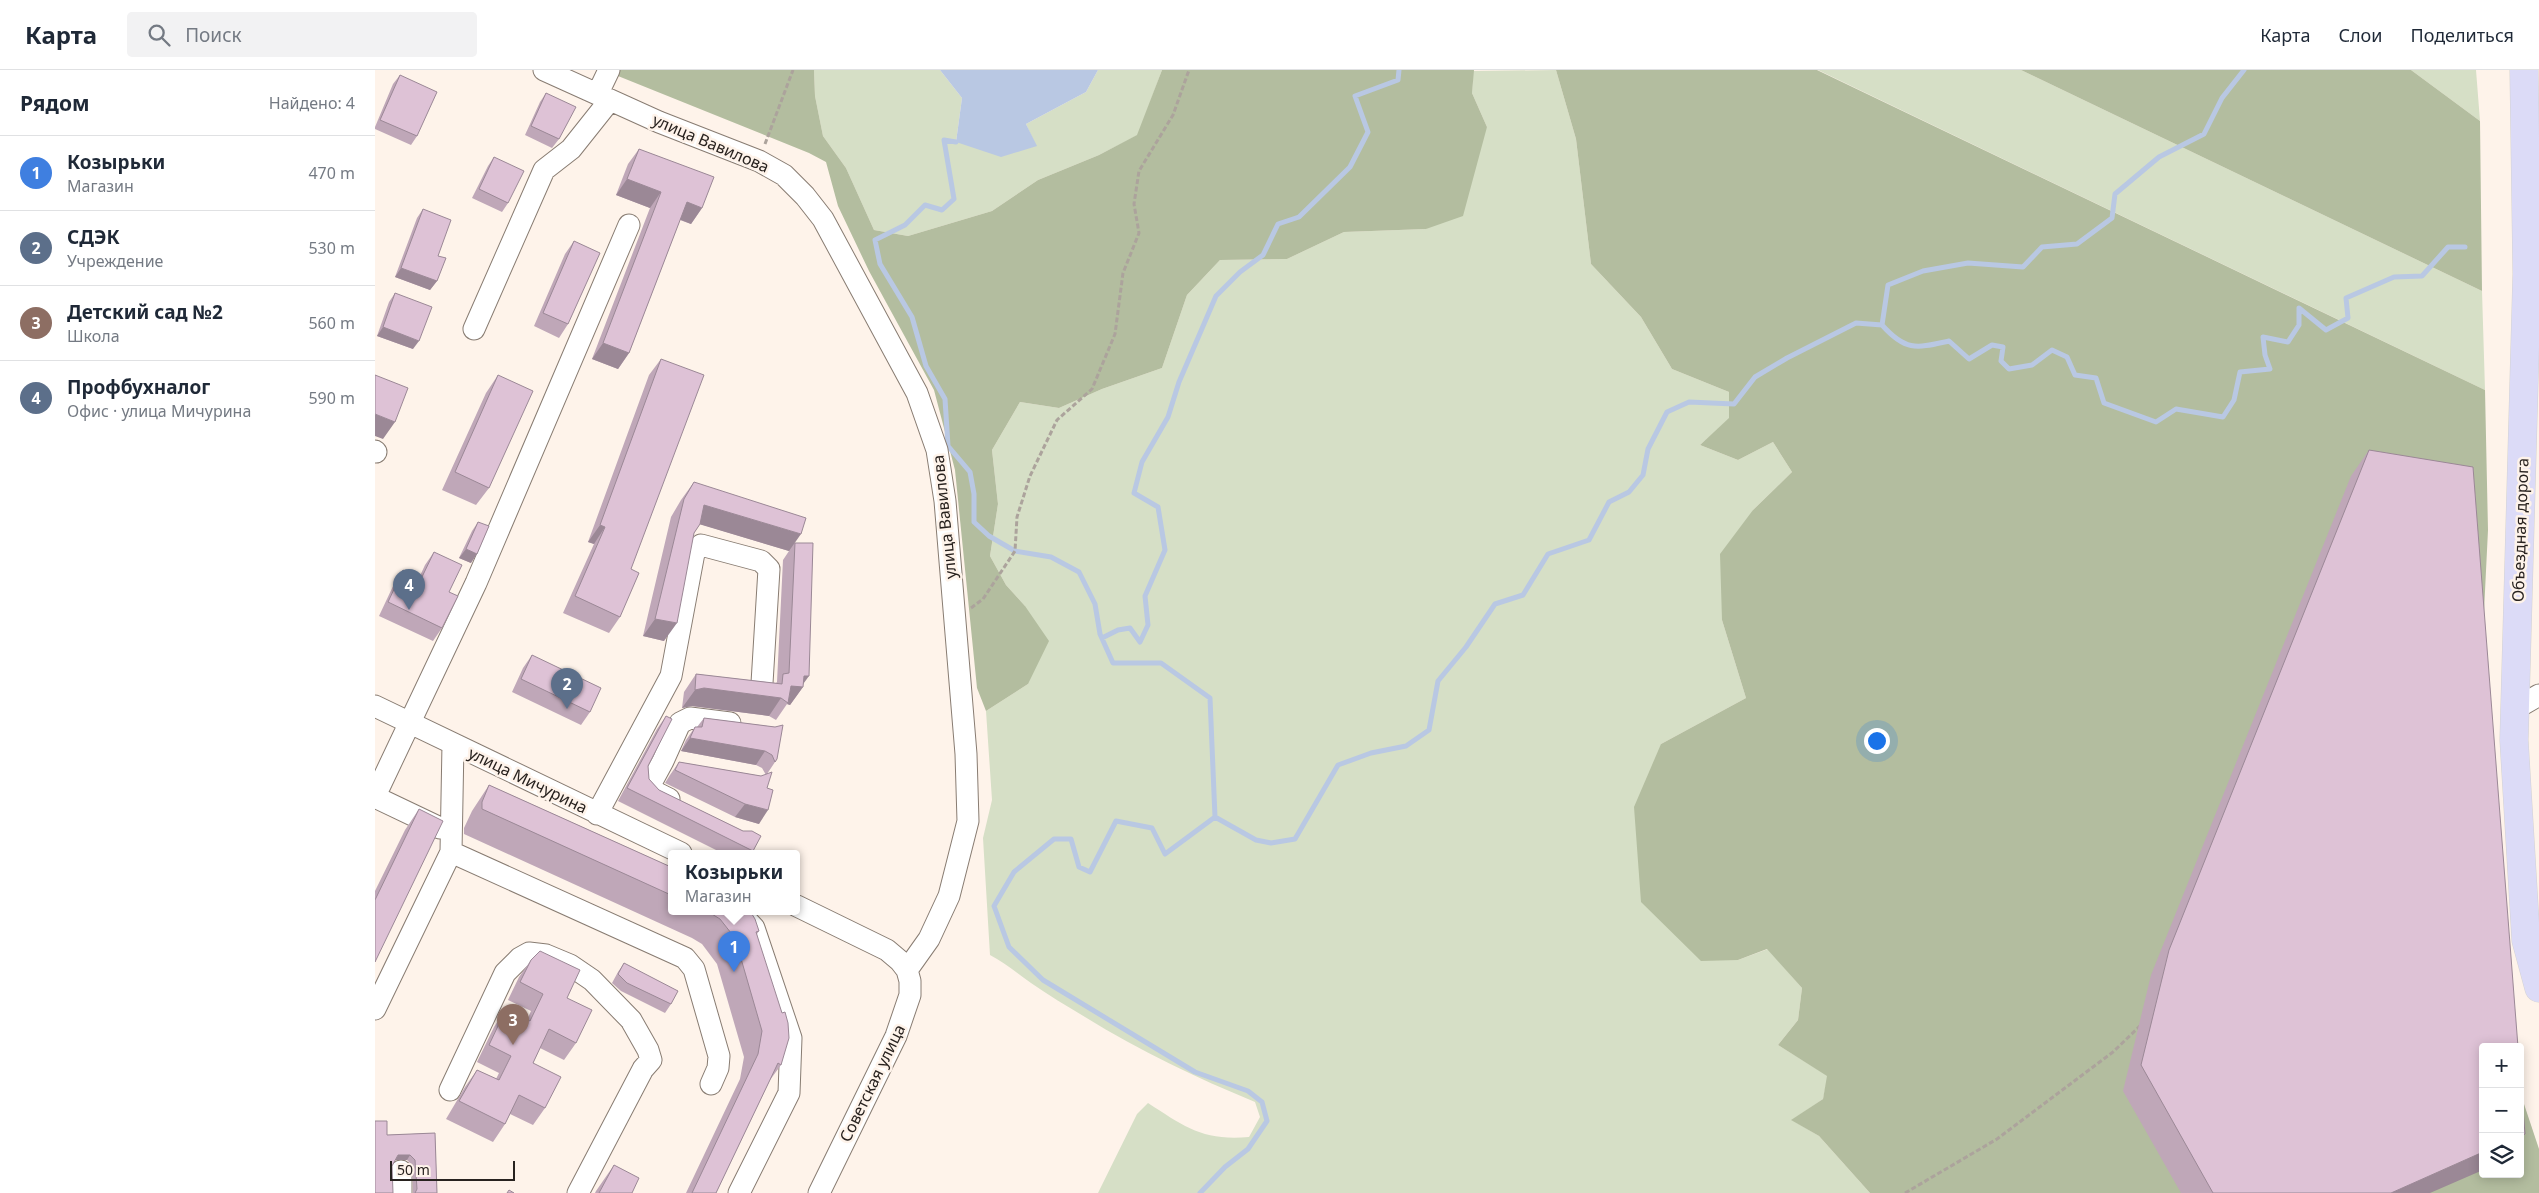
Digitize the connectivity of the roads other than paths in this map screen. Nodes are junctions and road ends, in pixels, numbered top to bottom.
1 (544, 70) edge
2 (609, 70) edge
3 (2524, 70) edge
4 (604, 96) junction
5 (629, 225) dead end
6 (474, 329) dead end
7 (762, 683) edge
8 (2539, 695) edge
9 (375, 706) edge
10 (2515, 709) junction
11 (651, 714) junction
12 (410, 723) junction
13 (748, 726) edge
14 (676, 731) junction
15 (453, 744) junction
16 (663, 761) junction
17 (684, 766) edge
18 (375, 797) edge
19 (689, 808) edge
20 (597, 814) junction
21 (452, 843) junction
22 (675, 850) edge
23 (800, 907) edge
24 (742, 915) edge
25 (907, 970) junction
26 (2539, 988) edge
27 (375, 1009) edge
28 (711, 1084) dead end
29 (450, 1090) dead end
30 (401, 1171) dead end
31 (401, 1193) edge
32 (578, 1193) edge
33 (739, 1193) edge
34 (819, 1193) edge

1 - 4 street, улица Вавилова
2 - 4 street
3 - 10 main road, Объездная дорога
4 - 6 street
4 - 25 street, улица Вавилова
5 - 12 street
7 - 11 street
8 - 10 street
9 - 12 street, улица Мичурина
10 - 26 main road, Объездная дорога
11 - 14 street
11 - 20 street
12 - 15 street, улица Мичурина
12 - 18 street
13 - 14 street
14 - 16 street
15 - 20 street, улица Мичурина
15 - 21 street
16 - 17 street
16 - 19 street
18 - 21 street
20 - 22 street, улица Мичурина
21 - 27 street
21 - 28 street
23 - 25 street
24 - 33 street
25 - 34 street, Советская улица
29 - 32 street
30 - 31 street

